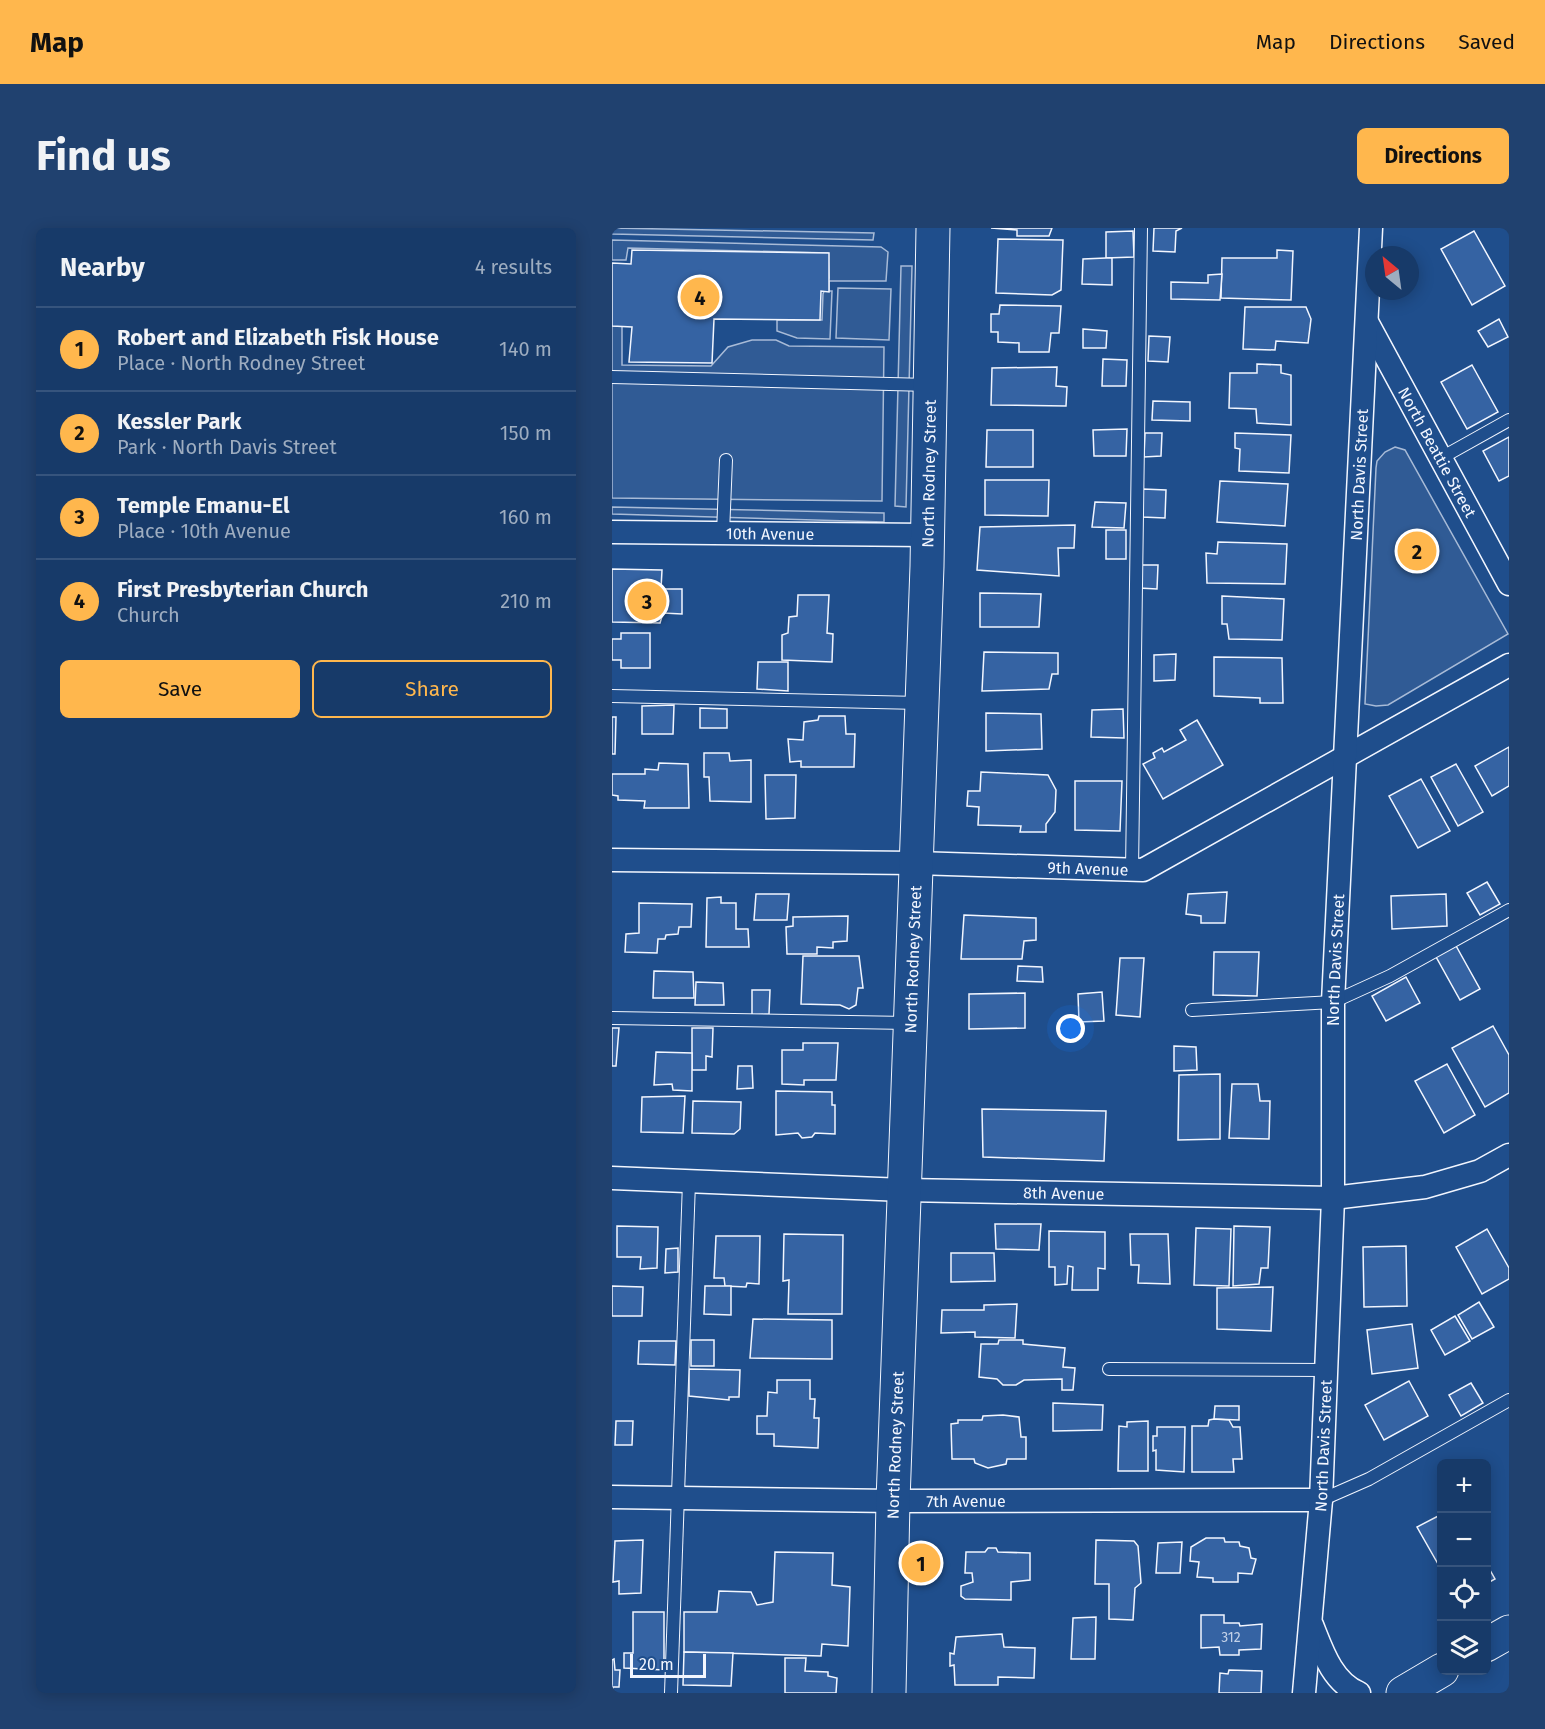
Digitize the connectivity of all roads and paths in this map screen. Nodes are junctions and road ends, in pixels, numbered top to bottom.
1 (933, 228) edge
2 (1141, 228) edge
3 (1371, 228) edge
4 (1367, 321) junction
5 (612, 376) edge
6 (930, 385) junction
7 (1509, 420) edge
8 (1441, 458) junction
9 (726, 460) dead end
10 (612, 532) edge
11 (723, 533) junction
12 (928, 535) junction
13 (1509, 584) edge
14 (1509, 665) edge
15 (612, 696) edge
16 (922, 703) junction
17 (1343, 759) junction
18 (612, 860) edge
19 (916, 863) junction
20 (1132, 870) junction
21 (1509, 910) edge
22 (1333, 1002) junction
23 (1192, 1010) dead end
24 (612, 1018) edge
25 (910, 1023) junction
26 (1509, 1155) edge
27 (612, 1178) edge
28 (689, 1182) junction
29 (904, 1190) junction
30 (1333, 1198) junction
31 (1109, 1369) dead end
32 (1326, 1370) junction
33 (1509, 1400) edge
34 (612, 1497) edge
35 (678, 1498) junction
36 (1321, 1500) junction
37 (893, 1501) junction
38 (1310, 1621) junction
39 (1509, 1632) edge
40 (1491, 1642) edge
41 (1437, 1673) edge
42 (671, 1693) edge
43 (889, 1693) edge
44 (1304, 1693) edge
45 (1359, 1693) edge
46 (1403, 1693) edge

1 - 6 street, North Rodney Street
2 - 20 lane
3 - 4 street, North Davis Street
4 - 8 street, North Beattie Street
4 - 17 street, North Davis Street
5 - 6 lane
6 - 12 street, North Rodney Street
7 - 8 lane
8 - 13 street, North Beattie Street
9 - 11 lane
10 - 11 street, 10th Avenue
11 - 12 street, 10th Avenue
12 - 16 street, North Rodney Street
14 - 17 street, 9th Avenue
15 - 16 lane
16 - 19 street, North Rodney Street
17 - 20 street, 9th Avenue
17 - 22 street, North Davis Street
18 - 19 street, 9th Avenue
19 - 20 street, 9th Avenue
19 - 25 street, North Rodney Street
21 - 22 lane
22 - 23 lane
22 - 30 street, North Davis Street
24 - 25 lane
25 - 29 street, North Rodney Street
26 - 30 street, 8th Avenue
27 - 28 street, 8th Avenue
28 - 29 street, 8th Avenue
28 - 35 lane
29 - 30 street, 8th Avenue
29 - 37 street, North Rodney Street
30 - 32 street, North Davis Street
31 - 32 lane
32 - 36 street, North Davis Street
33 - 36 lane
34 - 35 street, 7th Avenue
35 - 37 street, 7th Avenue
35 - 42 lane
36 - 37 street, 7th Avenue
36 - 38 street, North Davis Street
37 - 43 street, North Rodney Street
38 - 44 street, North Davis Street
38 - 45 street
39 - 40 street
41 - 46 street

